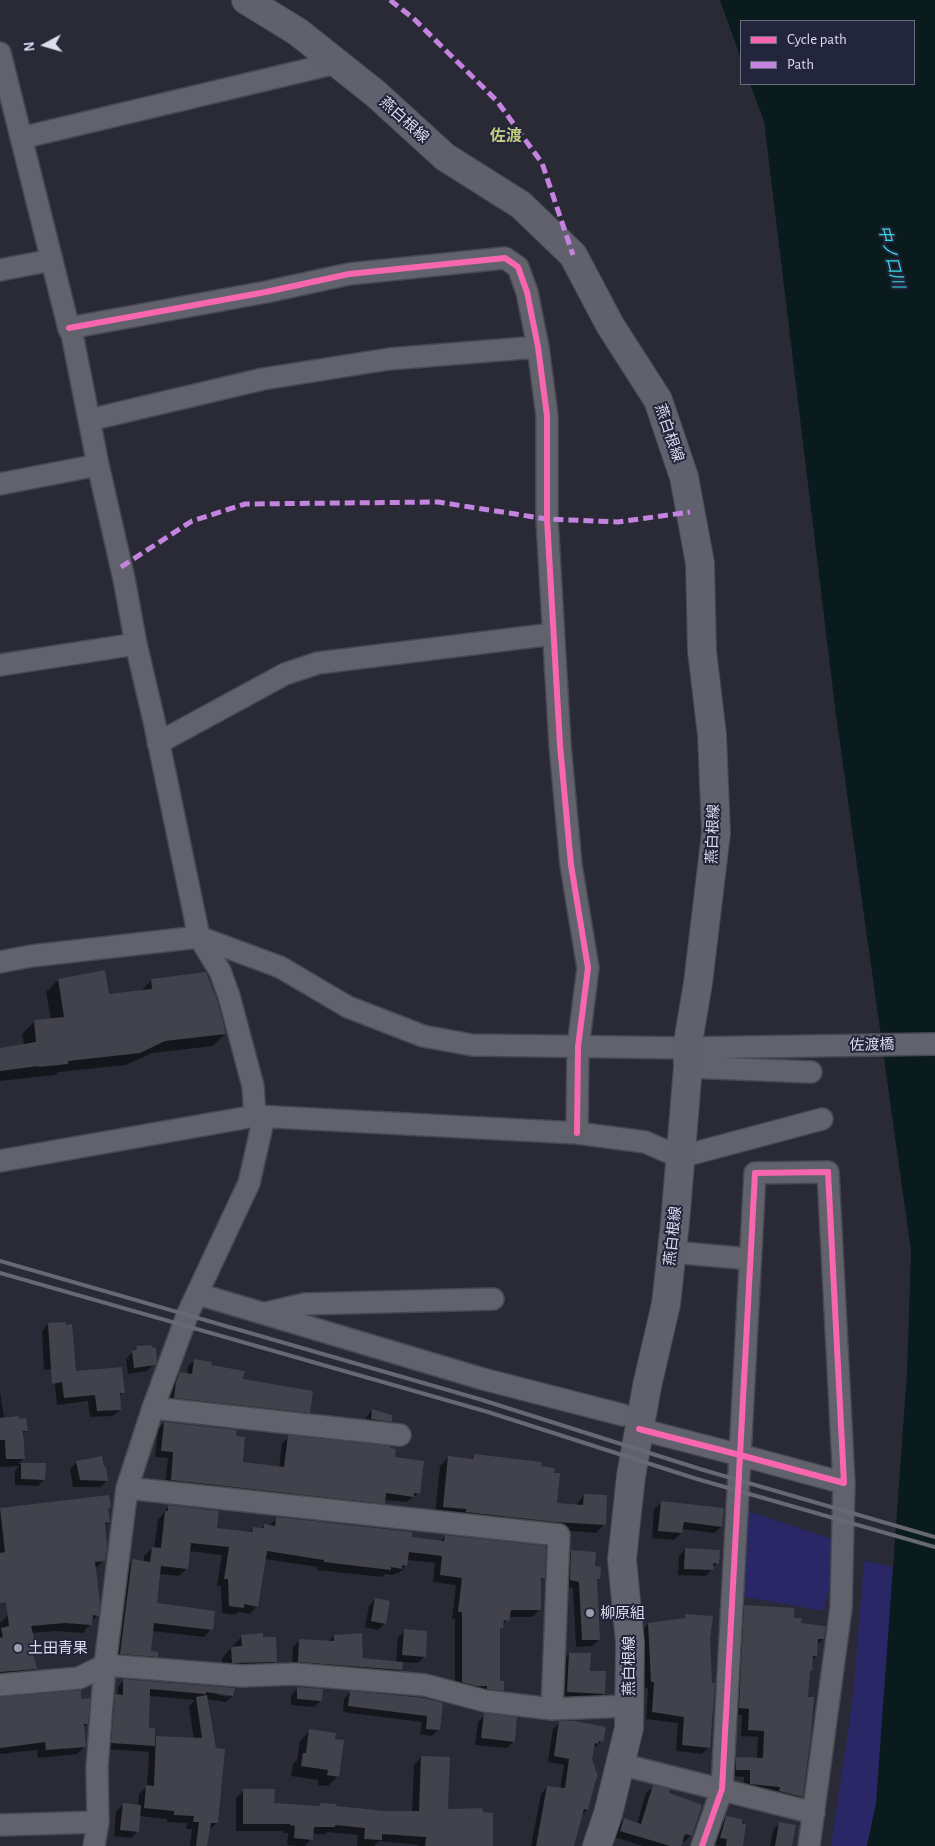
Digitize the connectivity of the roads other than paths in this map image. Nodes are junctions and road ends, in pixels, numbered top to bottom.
1 (246, 0) edge
2 (0, 53) edge
3 (336, 63) junction
4 (21, 138) junction
5 (52, 260) junction
6 (0, 270) edge
7 (68, 328) junction
8 (538, 346) junction
9 (89, 420) junction
10 (98, 465) junction
11 (0, 484) edge
12 (553, 634) junction
13 (136, 644) junction
14 (0, 665) edge
15 (158, 743) junction
16 (199, 937) junction
17 (0, 962) edge
18 (935, 1044) edge
19 (578, 1047) junction
20 (688, 1058) junction
21 (811, 1072) dead end
22 (260, 1117) junction
23 (822, 1119) dead end
24 (577, 1133) junction
25 (680, 1157) junction
26 (0, 1161) edge
27 (672, 1252) junction
28 (750, 1259) junction
29 (198, 1294) junction
30 (493, 1299) dead end
31 (263, 1313) junction
32 (153, 1408) junction
33 (631, 1422) junction
34 (400, 1435) dead end
35 (740, 1455) junction
36 (844, 1483) junction
37 (127, 1488) junction
38 (106, 1665) junction
39 (0, 1684) edge
40 (629, 1706) junction
41 (552, 1709) junction
42 (620, 1764) junction
43 (722, 1789) junction
44 (814, 1812) junction
45 (98, 1822) junction
46 (0, 1825) edge
47 (94, 1846) edge
48 (597, 1846) edge
49 (702, 1846) edge
50 (810, 1846) edge

1 - 3 main road, 燕白根線
2 - 4 street
3 - 4 street
3 - 20 main road, 燕白根線
4 - 5 street
5 - 6 street
5 - 7 street
7 - 8 street
7 - 9 street
8 - 9 street
8 - 12 street
9 - 10 street
10 - 11 street
10 - 13 street
12 - 15 street
12 - 19 street
13 - 14 street
13 - 15 street
15 - 16 street
16 - 17 street
16 - 19 street
16 - 22 street
18 - 20 street, 佐渡橋
19 - 20 street
19 - 24 street
20 - 21 street
20 - 25 main road, 燕白根線
22 - 24 street
22 - 26 street
22 - 29 street
23 - 25 street
24 - 25 street
25 - 27 main road, 燕白根線
27 - 28 street
27 - 33 main road, 燕白根線
28 - 35 street
28 - 36 street
29 - 31 street
29 - 32 street
30 - 31 street
31 - 33 street
32 - 34 street
32 - 37 street
33 - 35 street
33 - 40 main road, 燕白根線
35 - 36 street
35 - 43 street
36 - 44 street
37 - 38 street
37 - 41 street
38 - 39 street
38 - 41 street
38 - 45 street
40 - 41 street
40 - 42 main road, 燕白根線
42 - 43 street
42 - 48 main road, 燕白根線
43 - 44 street
43 - 49 street
44 - 50 street
45 - 46 street
45 - 47 street

